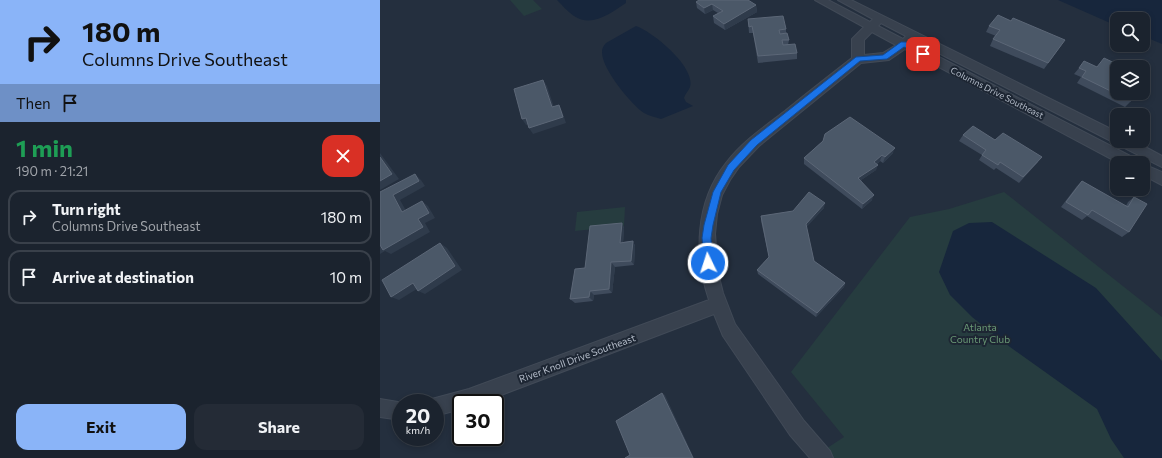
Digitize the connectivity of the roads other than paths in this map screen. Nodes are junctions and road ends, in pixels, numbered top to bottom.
1 (820, 0) edge
2 (843, 0) edge
3 (875, 23) junction
4 (914, 36) junction
5 (904, 44) junction
6 (858, 58) junction
7 (1110, 134) edge
8 (1135, 148) edge
9 (1118, 156) edge
10 (1162, 162) edge
11 (1150, 173) edge
12 (1162, 179) edge
13 (718, 305) junction
14 (444, 405) edge
15 (380, 408) edge
16 (392, 410) edge
17 (823, 458) edge

1 - 3 street, Columns Drive Southeast
2 - 3 street, Columns Drive Southeast
3 - 4 street, Columns Drive Southeast
3 - 5 street, Columns Drive Southeast
3 - 6 street
4 - 5 street
4 - 7 street, Columns Drive Southeast
5 - 6 street
5 - 9 street, Columns Drive Southeast
6 - 13 street
8 - 10 street
11 - 12 street
13 - 14 street, River Knoll Drive Southeast
13 - 17 street
15 - 16 street

